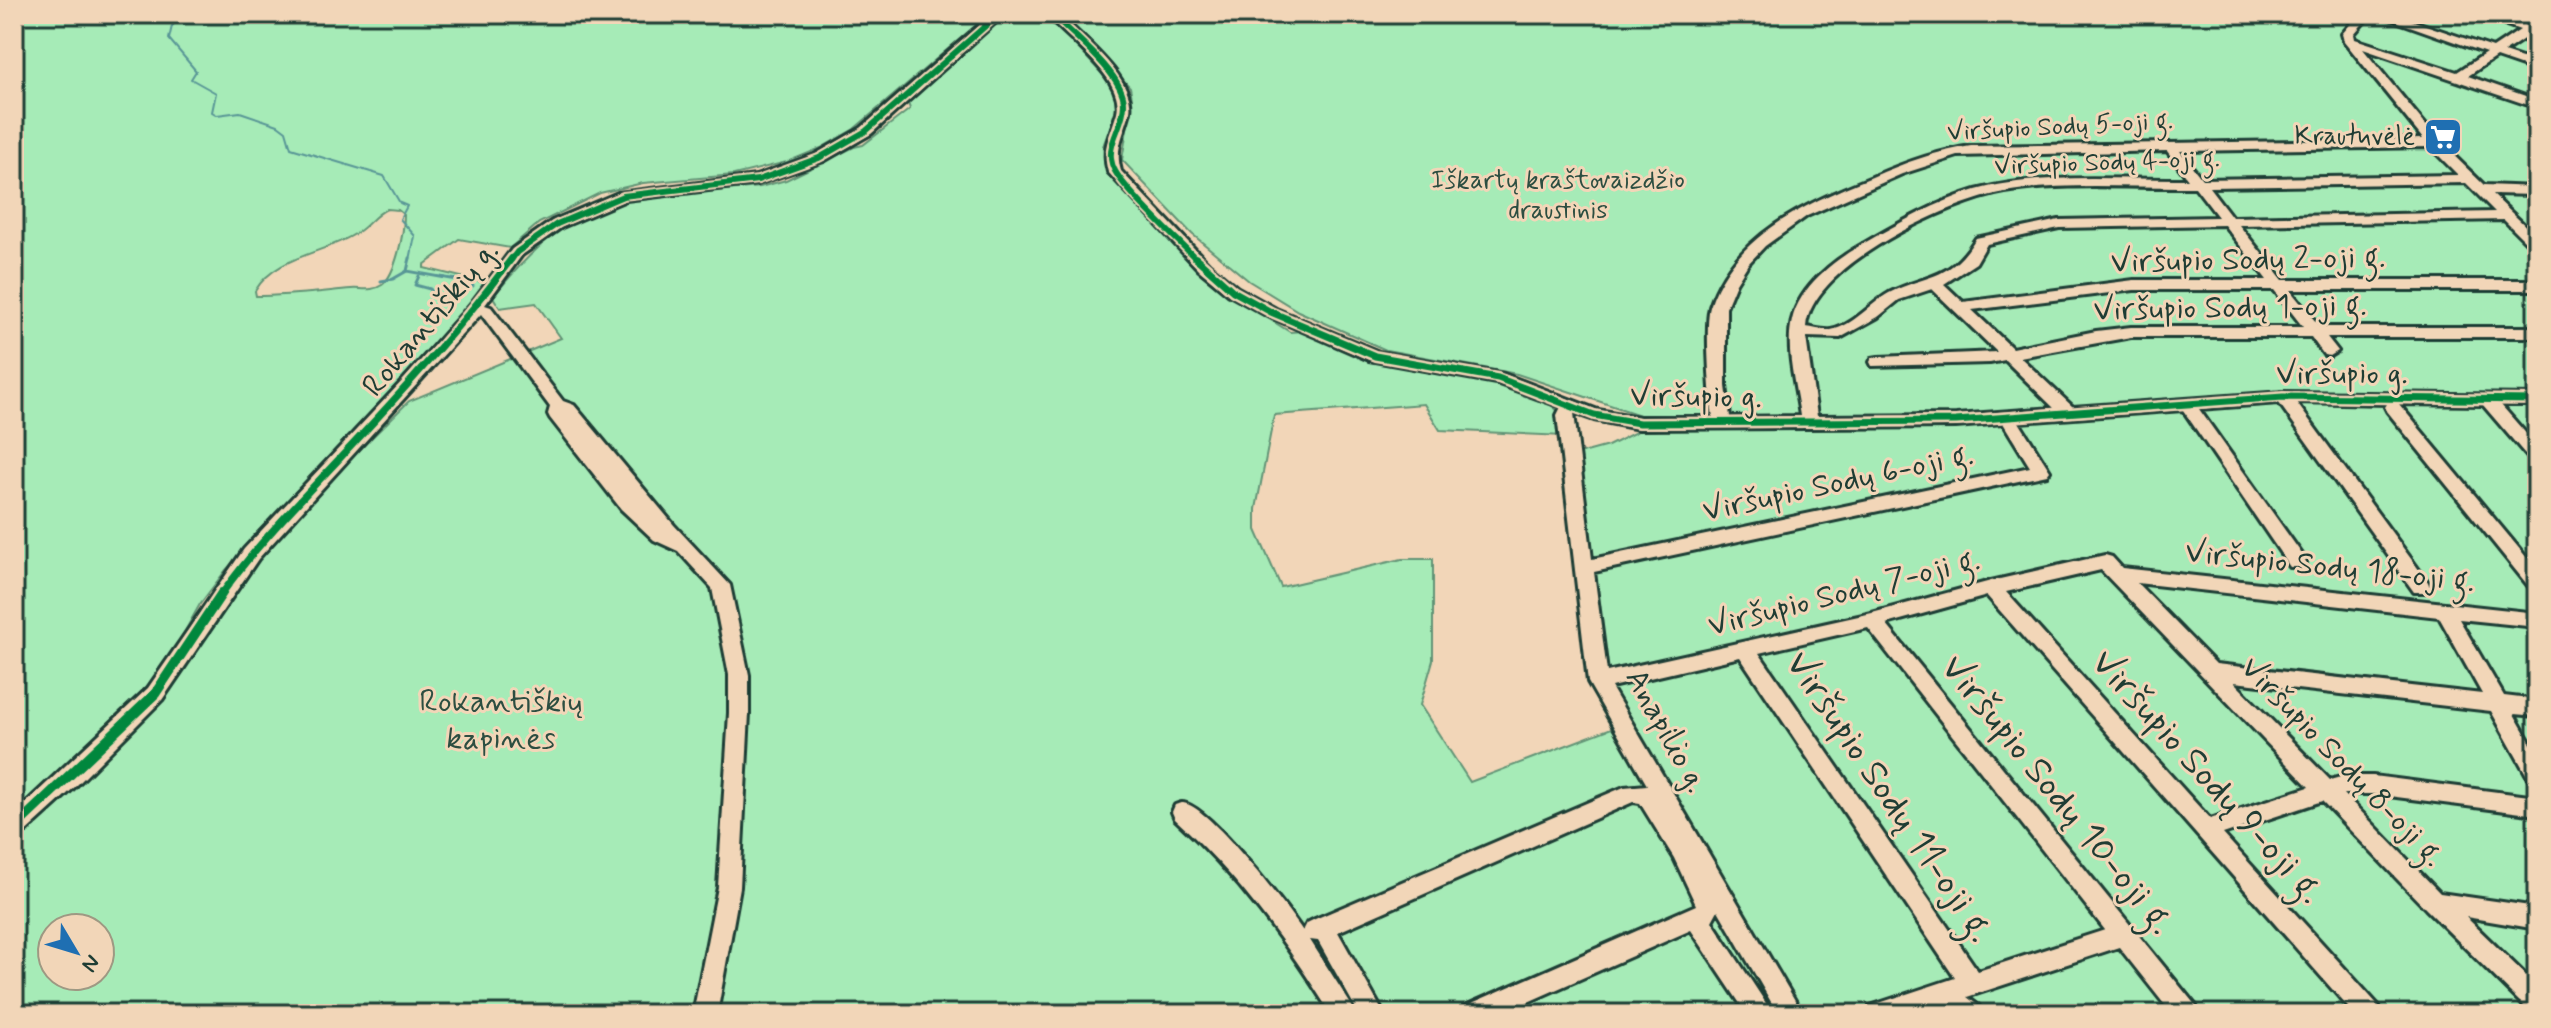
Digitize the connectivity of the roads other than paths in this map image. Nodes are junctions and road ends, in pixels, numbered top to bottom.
1 (999, 14) edge
2 (1052, 14) edge
3 (2365, 14) edge
4 (2382, 14) edge
5 (2482, 14) edge
6 (2534, 28) edge
7 (2350, 41) junction
8 (2494, 53) junction
9 (2537, 67) edge
10 (2459, 77) junction
11 (2537, 104) edge
12 (2433, 143) junction
13 (2169, 145) junction
14 (2200, 183) junction
15 (2476, 184) junction
16 (2536, 192) edge
17 (2508, 216) junction
18 (2230, 222) junction
19 (2537, 245) edge
20 (1935, 283) junction
21 (2537, 285) edge
22 (2278, 286) junction
23 (1960, 307) junction
24 (475, 308) junction
25 (1799, 331) junction
26 (2314, 332) junction
27 (2537, 332) edge
28 (2330, 351) dead end
29 (2006, 355) junction
30 (1878, 362) dead end
31 (2283, 397) junction
32 (2486, 398) junction
33 (2537, 400) edge
34 (2187, 403) junction
35 (1570, 405) junction
36 (2393, 407) dead end
37 (2067, 411) junction
38 (2008, 417) junction
39 (1723, 422) junction
40 (1809, 423) junction
41 (2537, 457) edge
42 (2297, 562) dead end
43 (1586, 567) junction
44 (2110, 568) junction
45 (2537, 583) edge
46 (2421, 587) dead end
47 (1991, 588) junction
48 (2444, 609) junction
49 (1872, 620) junction
50 (2537, 620) edge
51 (1746, 650) junction
52 (2208, 671) junction
53 (1598, 682) junction
54 (2498, 703) junction
55 (2537, 708) edge
56 (2537, 773) edge
57 (2326, 790) junction
58 (2537, 806) edge
59 (1183, 812) dead end
60 (14, 828) edge
61 (2205, 830) junction
62 (2434, 902) junction
63 (1696, 917) junction
64 (2537, 918) edge
65 (1323, 927) junction
66 (2123, 935) junction
67 (1744, 936) junction
68 (1298, 939) junction
69 (1713, 945) junction
70 (1973, 984) junction
71 (1944, 993) junction
72 (2537, 1002) edge
73 (705, 1014) edge
74 (1345, 1014) edge
75 (1372, 1014) edge
76 (1474, 1014) edge
77 (1761, 1014) edge
78 (1791, 1014) edge
79 (1879, 1014) edge
80 (1970, 1014) edge
81 (2187, 1014) edge
82 (2370, 1014) edge

1 - 24 street, Rokantiškių g.
2 - 35 street, Viršupio g.
3 - 7 street
4 - 8 street
5 - 6 street
6 - 8 street
7 - 10 street
7 - 12 street
8 - 9 street
8 - 10 street
10 - 11 street
12 - 13 street, Viršupio Sodų 5-oji g.
12 - 15 street
13 - 14 street
13 - 39 street, Viršupio Sodų 5-oji g.
14 - 15 street, Viršupio Sodų 4-oji g.
14 - 18 street
14 - 25 street, Viršupio Sodų 4-oji g.
15 - 16 street, Viršupio Sodų 4-oji g.
15 - 17 street
17 - 18 street
17 - 19 street
18 - 20 street
18 - 22 street
20 - 23 street
20 - 25 street
21 - 22 street, Viršupio Sodų 2-oji g.
22 - 23 street, Viršupio Sodų 2-oji g.
22 - 26 street
23 - 29 street
24 - 60 street, Rokantiškių g.
24 - 73 street
25 - 40 street, Viršupio Sodų 4-oji g.
26 - 27 street, Viršupio Sodų 1-oji g.
26 - 28 street
26 - 29 street, Viršupio Sodų 1-oji g.
29 - 30 street, Viršupio Sodų 1-oji g.
29 - 37 street
31 - 32 street, Viršupio g.
31 - 34 street, Viršupio g.
31 - 46 street
32 - 33 street, Viršupio g.
32 - 41 street
34 - 37 street, Viršupio g.
34 - 42 street
35 - 39 street, Viršupio g.
35 - 43 street, Anapilio g.
36 - 45 street
37 - 38 street, Viršupio g.
38 - 40 street, Viršupio g.
38 - 43 street, Viršupio Sodų 6-oji g.
39 - 40 street, Viršupio g.
43 - 53 street, Anapilio g.
44 - 47 street, Viršupio Sodų 7-oji g.
44 - 48 street, Viršupio Sodų 18-oji g.
44 - 52 street, Viršupio Sodų 8-oji g.
47 - 49 street, Viršupio Sodų 7-oji g.
47 - 61 street, Viršupio Sodų 9-oji g.
48 - 50 street, Viršupio Sodų 18-oji g.
48 - 54 street
49 - 51 street, Viršupio Sodų 7-oji g.
49 - 66 street, Viršupio Sodų 10-oji g.
51 - 53 street, Viršupio Sodų 7-oji g.
51 - 70 street, Viršupio Sodų 11-oji g.
52 - 54 street
52 - 57 street, Viršupio Sodų 8-oji g.
53 - 67 street, Anapilio g.
54 - 55 street
54 - 56 street
57 - 58 street
57 - 61 street
57 - 62 street, Viršupio Sodų 8-oji g.
59 - 68 street
61 - 82 street, Viršupio Sodų 9-oji g.
62 - 64 street
62 - 72 street, Viršupio Sodų 8-oji g.
63 - 65 street
63 - 69 street
63 - 76 street
65 - 68 street
65 - 75 street
66 - 70 street
66 - 81 street, Viršupio Sodų 10-oji g.
67 - 69 street
67 - 78 street, Anapilio g.
68 - 74 street
69 - 77 street
70 - 71 street
71 - 79 street
71 - 80 street

